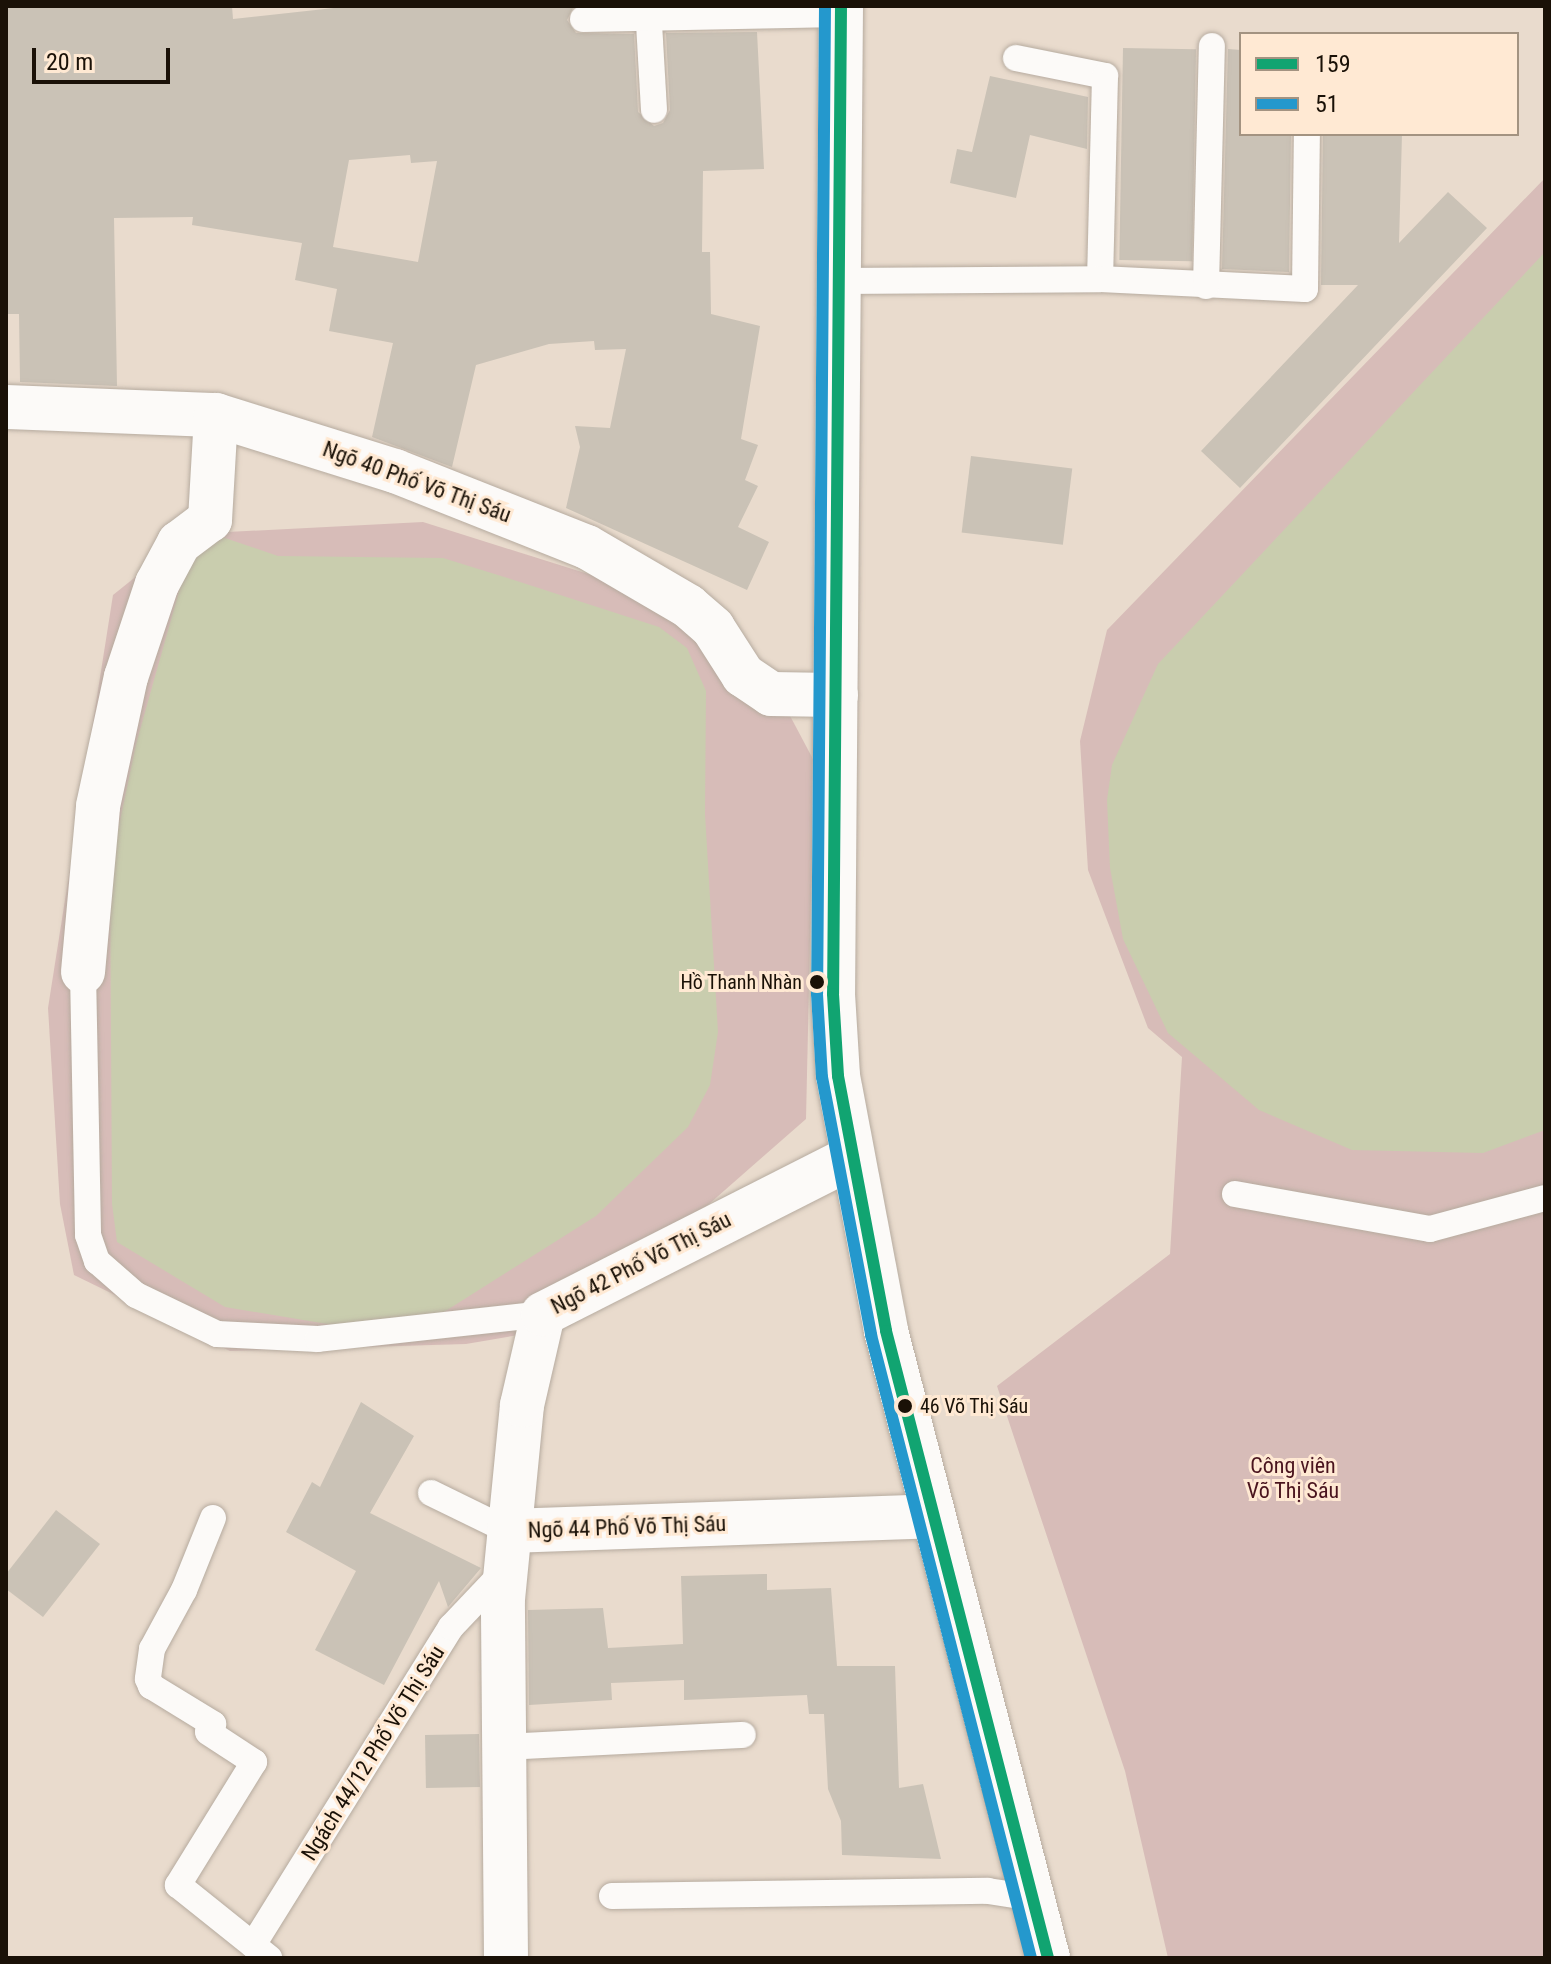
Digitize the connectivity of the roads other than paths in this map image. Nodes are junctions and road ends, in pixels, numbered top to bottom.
1 (648, 10) edge
2 (841, 10) edge
3 (583, 19) dead end
4 (1212, 46) dead end
5 (1016, 58) dead end
6 (654, 110) dead end
7 (1307, 136) edge
8 (1100, 279) junction
9 (839, 281) junction
10 (1206, 286) junction
11 (6, 407) edge
12 (216, 415) junction
13 (836, 695) junction
14 (83, 972) joint
15 (851, 1158) junction
16 (1235, 1194) dead end
17 (1545, 1198) edge
18 (543, 1314) junction
19 (431, 1493) dead end
20 (932, 1516) junction
21 (213, 1518) dead end
22 (507, 1551) junction
23 (743, 1735) dead end
24 (502, 1747) junction
25 (612, 1896) dead end
26 (1034, 1898) junction
27 (261, 1951) edge
28 (506, 1958) edge
29 (1048, 1958) edge

1 - 2 lane
1 - 3 lane
1 - 6 lane
2 - 9 street
4 - 10 lane
5 - 8 lane
7 - 10 lane
8 - 9 lane
8 - 10 lane
9 - 13 street
11 - 12 street, Ngõ 40 Phố Võ Thị Sáu
12 - 13 street, Ngõ 40 Phố Võ Thị Sáu
12 - 14 street
13 - 15 street
14 - 18 lane
15 - 18 street, Ngõ 42 Phố Võ Thị Sáu
15 - 20 street
16 - 17 lane
18 - 22 street, Ngõ 42 Phố Võ Thị Sáu
19 - 22 lane
20 - 22 street, Ngõ 44 Phố Võ Thị Sáu
20 - 26 street
21 - 27 lane
22 - 24 street
22 - 27 lane, Ngách 44/12 Phố Võ Thị Sáu
23 - 24 lane
24 - 28 street
25 - 26 lane
26 - 29 street

